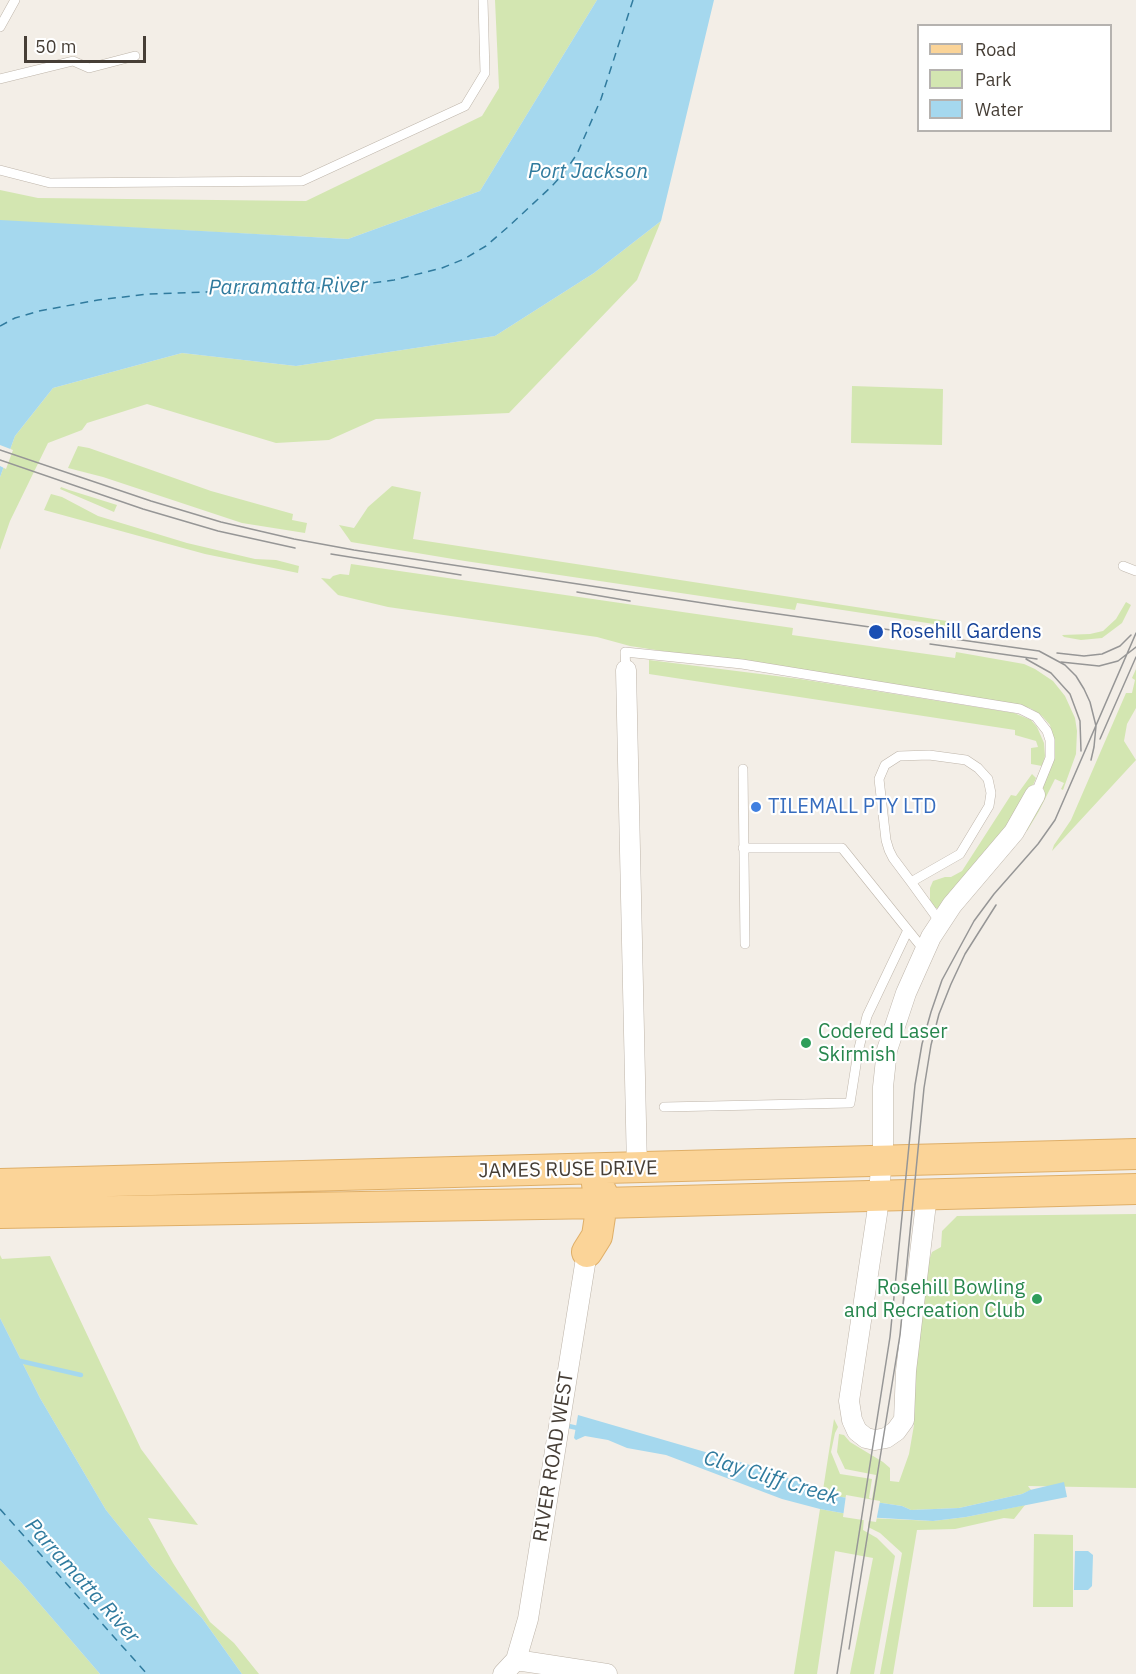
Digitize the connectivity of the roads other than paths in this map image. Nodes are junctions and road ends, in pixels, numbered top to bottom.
1 (15, 0) edge
2 (483, 0) edge
3 (0, 27) edge
4 (135, 56) dead end
5 (0, 79) edge
6 (0, 170) edge
7 (1124, 566) dead end
8 (1136, 571) edge
9 (626, 661) joint
10 (743, 769) dead end
11 (1035, 795) joint
12 (743, 848) junction
13 (911, 882) junction
14 (940, 922) junction
15 (908, 930) junction
16 (745, 944) dead end
17 (924, 950) junction
18 (664, 1107) dead end
19 (1136, 1154) edge
20 (881, 1162) junction
21 (637, 1168) junction
22 (582, 1169) junction
23 (0, 1184) edge
24 (1136, 1189) edge
25 (927, 1195) junction
26 (878, 1196) junction
27 (550, 1203) junction
28 (602, 1203) junction
29 (0, 1213) edge
30 (587, 1252) junction
31 (513, 1669) edge
32 (607, 1674) edge

1 - 3 lane
2 - 6 lane
4 - 5 lane
7 - 8 lane
9 - 11 lane
9 - 21 street
10 - 12 lane
11 - 14 street
12 - 15 lane
12 - 16 lane
13 - 13 lane
13 - 14 lane
14 - 17 street
15 - 17 lane
15 - 18 lane
17 - 20 street
19 - 20 main road, JAMES RUSE DRIVE
20 - 21 main road, JAMES RUSE DRIVE
20 - 26 street
21 - 22 main road, JAMES RUSE DRIVE
22 - 23 main road, JAMES RUSE DRIVE
22 - 28 main road
24 - 25 main road, JAMES RUSE DRIVE
25 - 26 main road, JAMES RUSE DRIVE
25 - 26 street
26 - 28 main road, JAMES RUSE DRIVE
27 - 28 main road, JAMES RUSE DRIVE
27 - 29 main road, JAMES RUSE DRIVE
27 - 30 main road
28 - 30 main road
30 - 31 street, RIVER ROAD WEST
31 - 32 street

